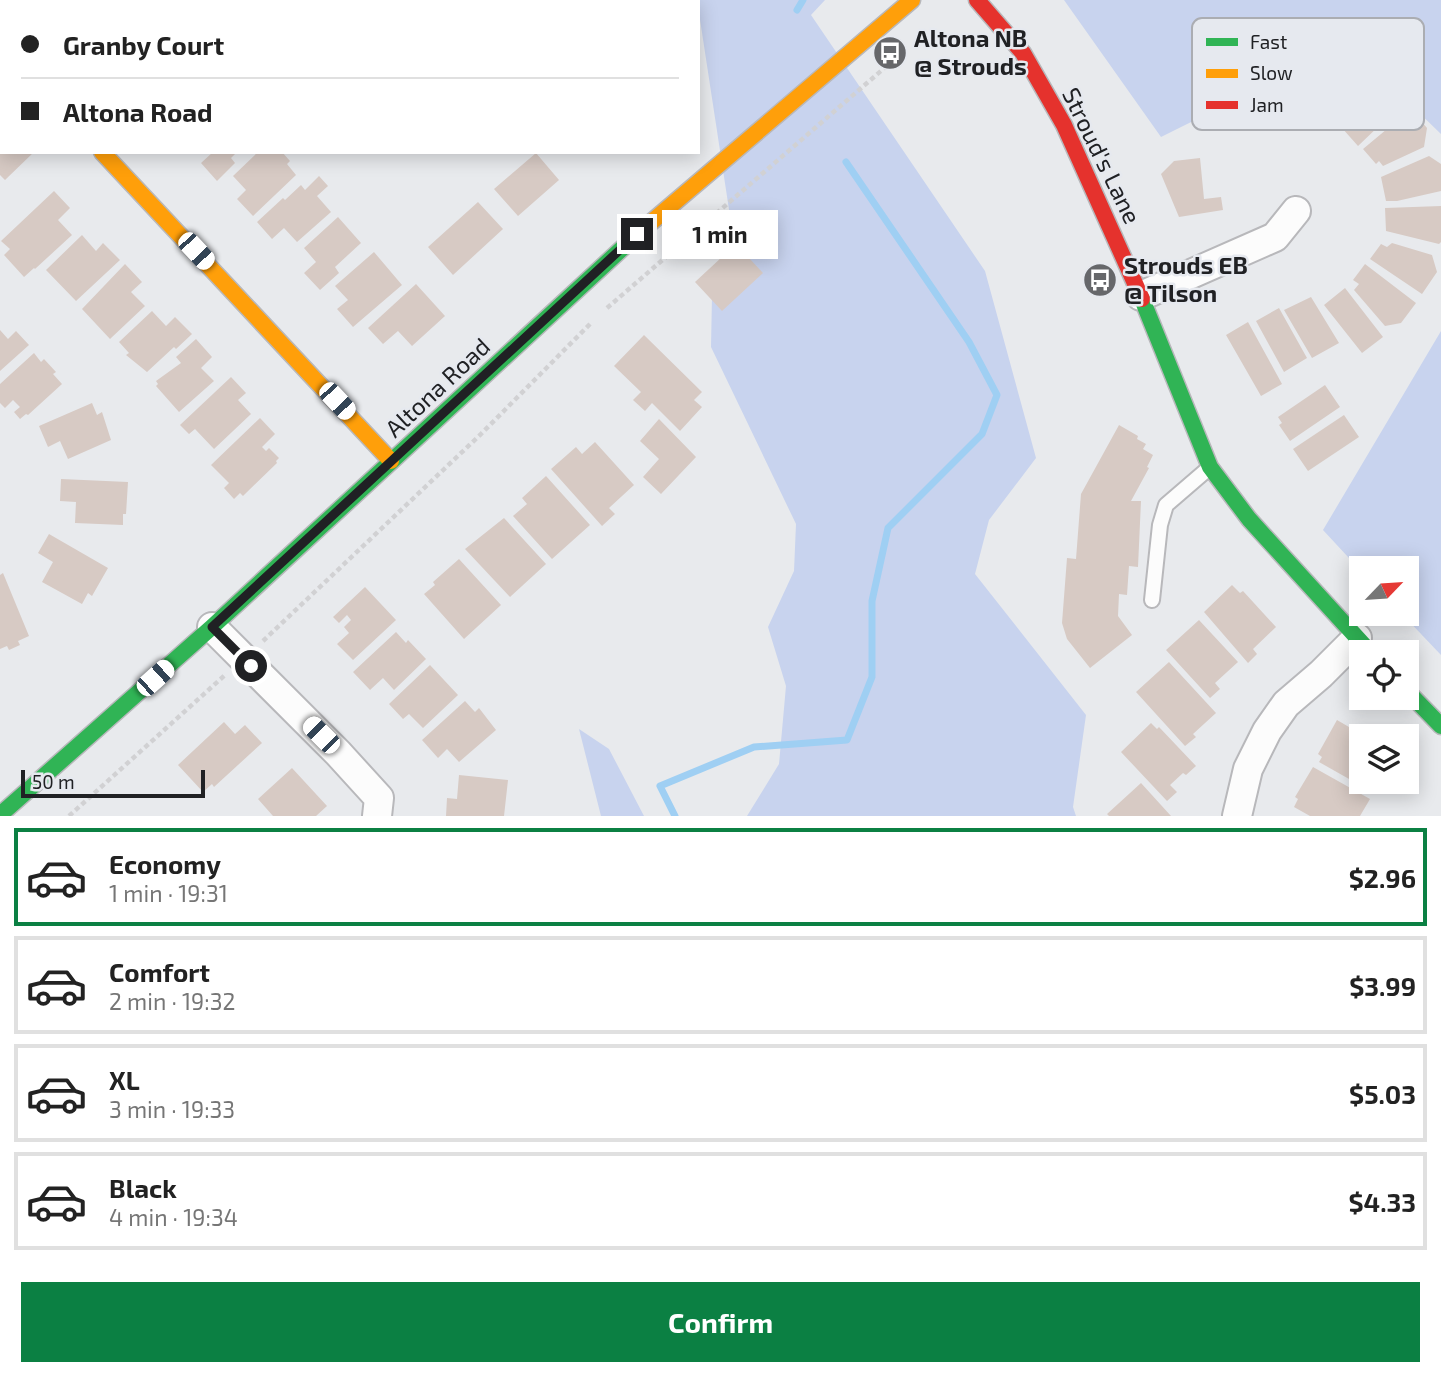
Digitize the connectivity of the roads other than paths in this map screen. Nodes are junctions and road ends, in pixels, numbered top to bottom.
1 (912, 0) edge
2 (977, 0) edge
3 (111, 155) edge
4 (1296, 211) dead end
5 (1141, 296) junction
6 (391, 461) junction
7 (1210, 467) junction
8 (1152, 600) dead end
9 (212, 627) junction
10 (1359, 640) edge
11 (1349, 656) edge
12 (1419, 703) edge
13 (1441, 726) edge
14 (0, 815) edge
15 (377, 816) edge
16 (1237, 816) edge

1 - 6 main road, Altona Road
2 - 5 main road, Stroud's Lane
3 - 6 main road
4 - 5 street
5 - 7 main road, Stroud's Lane
6 - 9 main road, Altona Road
7 - 8 lane
7 - 10 main road, Stroud's Lane
9 - 14 main road, Altona Road
9 - 15 street
11 - 16 street
12 - 13 main road

